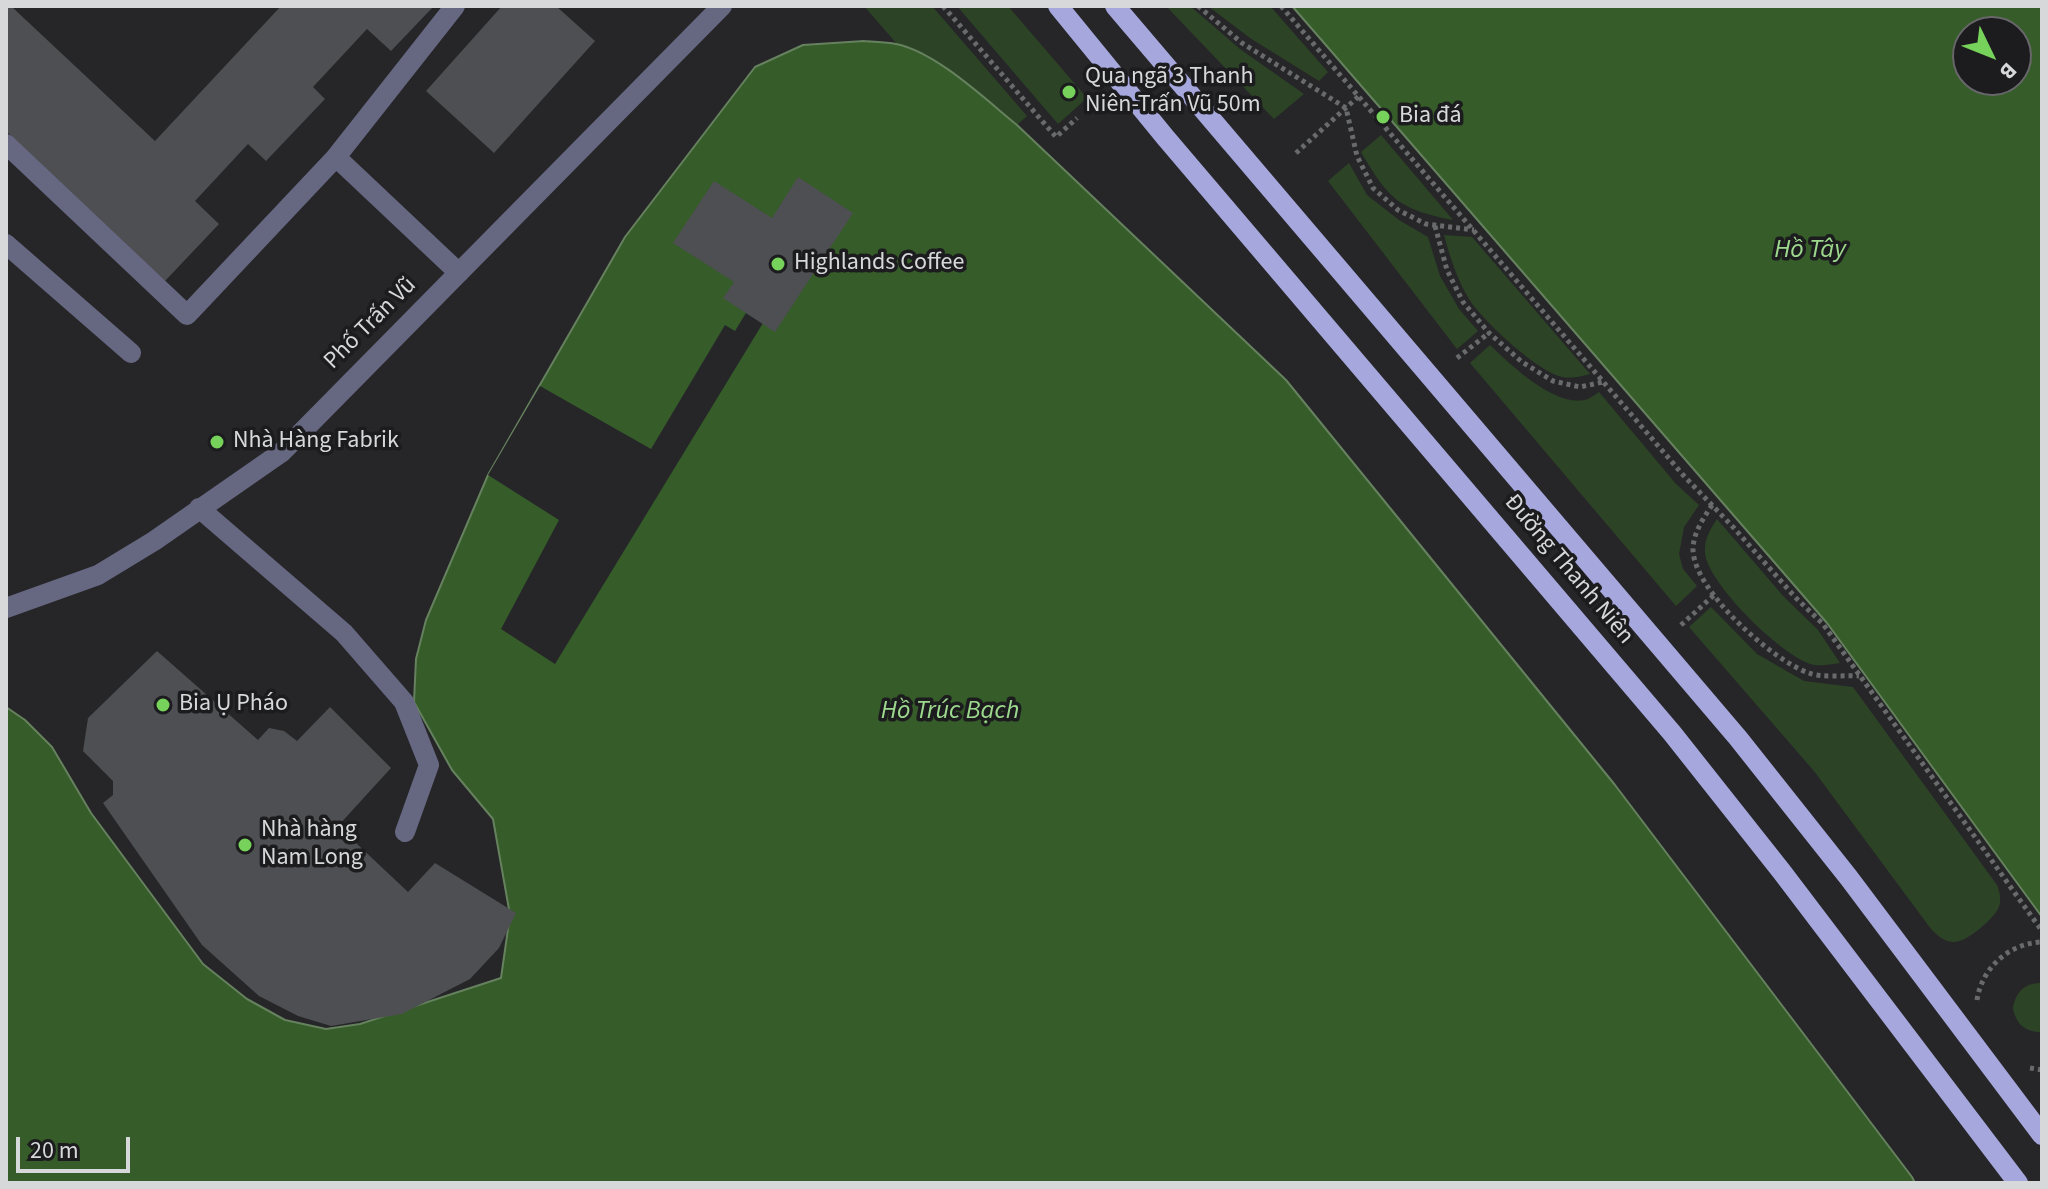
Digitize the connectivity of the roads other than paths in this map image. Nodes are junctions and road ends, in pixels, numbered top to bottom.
1 (455, 6) edge
2 (722, 6) edge
3 (1058, 6) edge
4 (1115, 6) edge
5 (6, 144) edge
6 (336, 157) junction
7 (6, 244) edge
8 (459, 273) junction
9 (131, 353) dead end
10 (199, 508) junction
11 (6, 608) edge
12 (405, 832) dead end
13 (2042, 1135) edge
14 (2018, 1183) edge

1 - 6 street
2 - 8 street, Phố Trấn Vũ
3 - 14 main road, Đường Thanh Niên
4 - 13 main road, Đường Thanh Niên
5 - 6 street
6 - 8 street
7 - 9 street
8 - 10 street, Phố Trấn Vũ
10 - 11 street, Phố Trấn Vũ
10 - 12 street

